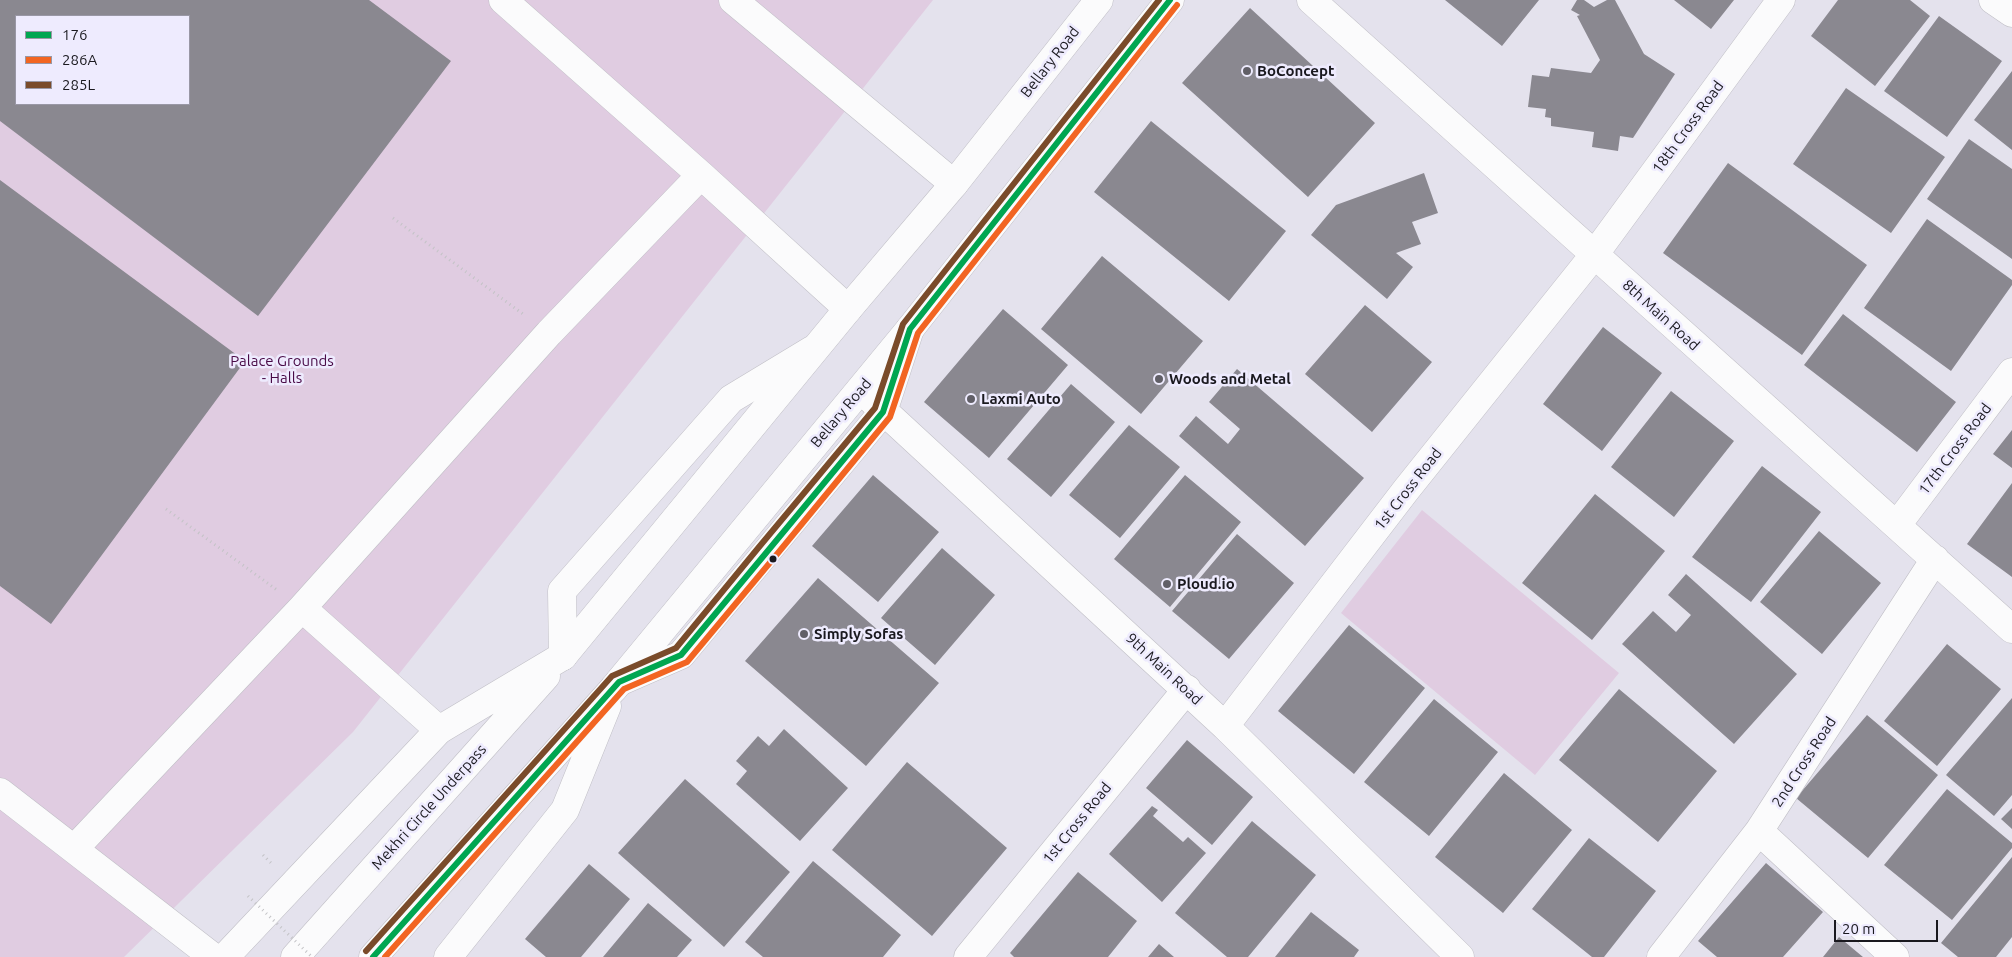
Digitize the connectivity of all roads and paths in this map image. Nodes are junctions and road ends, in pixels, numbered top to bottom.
1 (504, 0) edge
2 (733, 0) edge
3 (1098, 0) edge
4 (1170, 0) edge
5 (1312, 0) edge
6 (1781, 0) edge
7 (1993, 0) edge
8 (2012, 13) edge
9 (701, 175) junction
10 (954, 184) junction
11 (393, 218) dead end
12 (1594, 254) junction
13 (848, 309) junction
14 (910, 329) junction
15 (549, 333) junction
16 (816, 348) junction
17 (2012, 372) edge
18 (860, 390) junction
19 (883, 412) junction
20 (166, 509) dead end
21 (1897, 525) junction
22 (1935, 559) junction
23 (302, 608) junction
24 (2012, 629) edge
25 (563, 656) junction
26 (617, 685) junction
27 (1187, 690) junction
28 (1225, 726) junction
29 (439, 730) junction
30 (0, 792) edge
31 (1759, 830) junction
32 (74, 849) junction
33 (248, 896) dead end
34 (213, 957) edge
35 (224, 957) edge
36 (295, 957) edge
37 (312, 957) edge
38 (373, 957) edge
39 (448, 957) edge
40 (968, 957) edge
41 (1460, 957) edge
42 (1662, 957) edge
43 (1895, 957) edge

1 - 9 main road
2 - 10 main road
3 - 10 main road, Bellary Road
4 - 14 main road, Bellary Road
5 - 12 main road, 8th Main Road
6 - 12 main road, 18th Cross Road
7 - 8 main road
9 - 13 main road
9 - 15 main road
10 - 13 main road, Bellary Road
11 - 15 path
12 - 21 main road, 8th Main Road
12 - 28 main road, 1st Cross Road
13 - 16 main road, Bellary Road
14 - 18 main road, Bellary Road
14 - 19 main road
15 - 23 main road
16 - 25 main road, Bellary Road
16 - 25 main road
17 - 21 main road, 17th Cross Road
18 - 19 main road, 9th Main Road
18 - 26 main road, Bellary Road
19 - 26 main road
19 - 27 main road, 9th Main Road
20 - 23 path
21 - 22 main road, 8th Main Road
22 - 24 main road, 8th Main Road
22 - 31 main road, 2nd Cross Road
23 - 29 main road
23 - 32 main road
25 - 29 main road
25 - 36 main road, Mekhri Circle Underpass
26 - 38 main road
26 - 39 main road
27 - 28 main road, 9th Main Road
27 - 40 main road, 1st Cross Road
28 - 41 main road, 9th Main Road
29 - 35 main road
30 - 32 main road
31 - 42 main road, 2nd Cross Road
31 - 43 main road
32 - 34 main road
33 - 37 path, bridge

